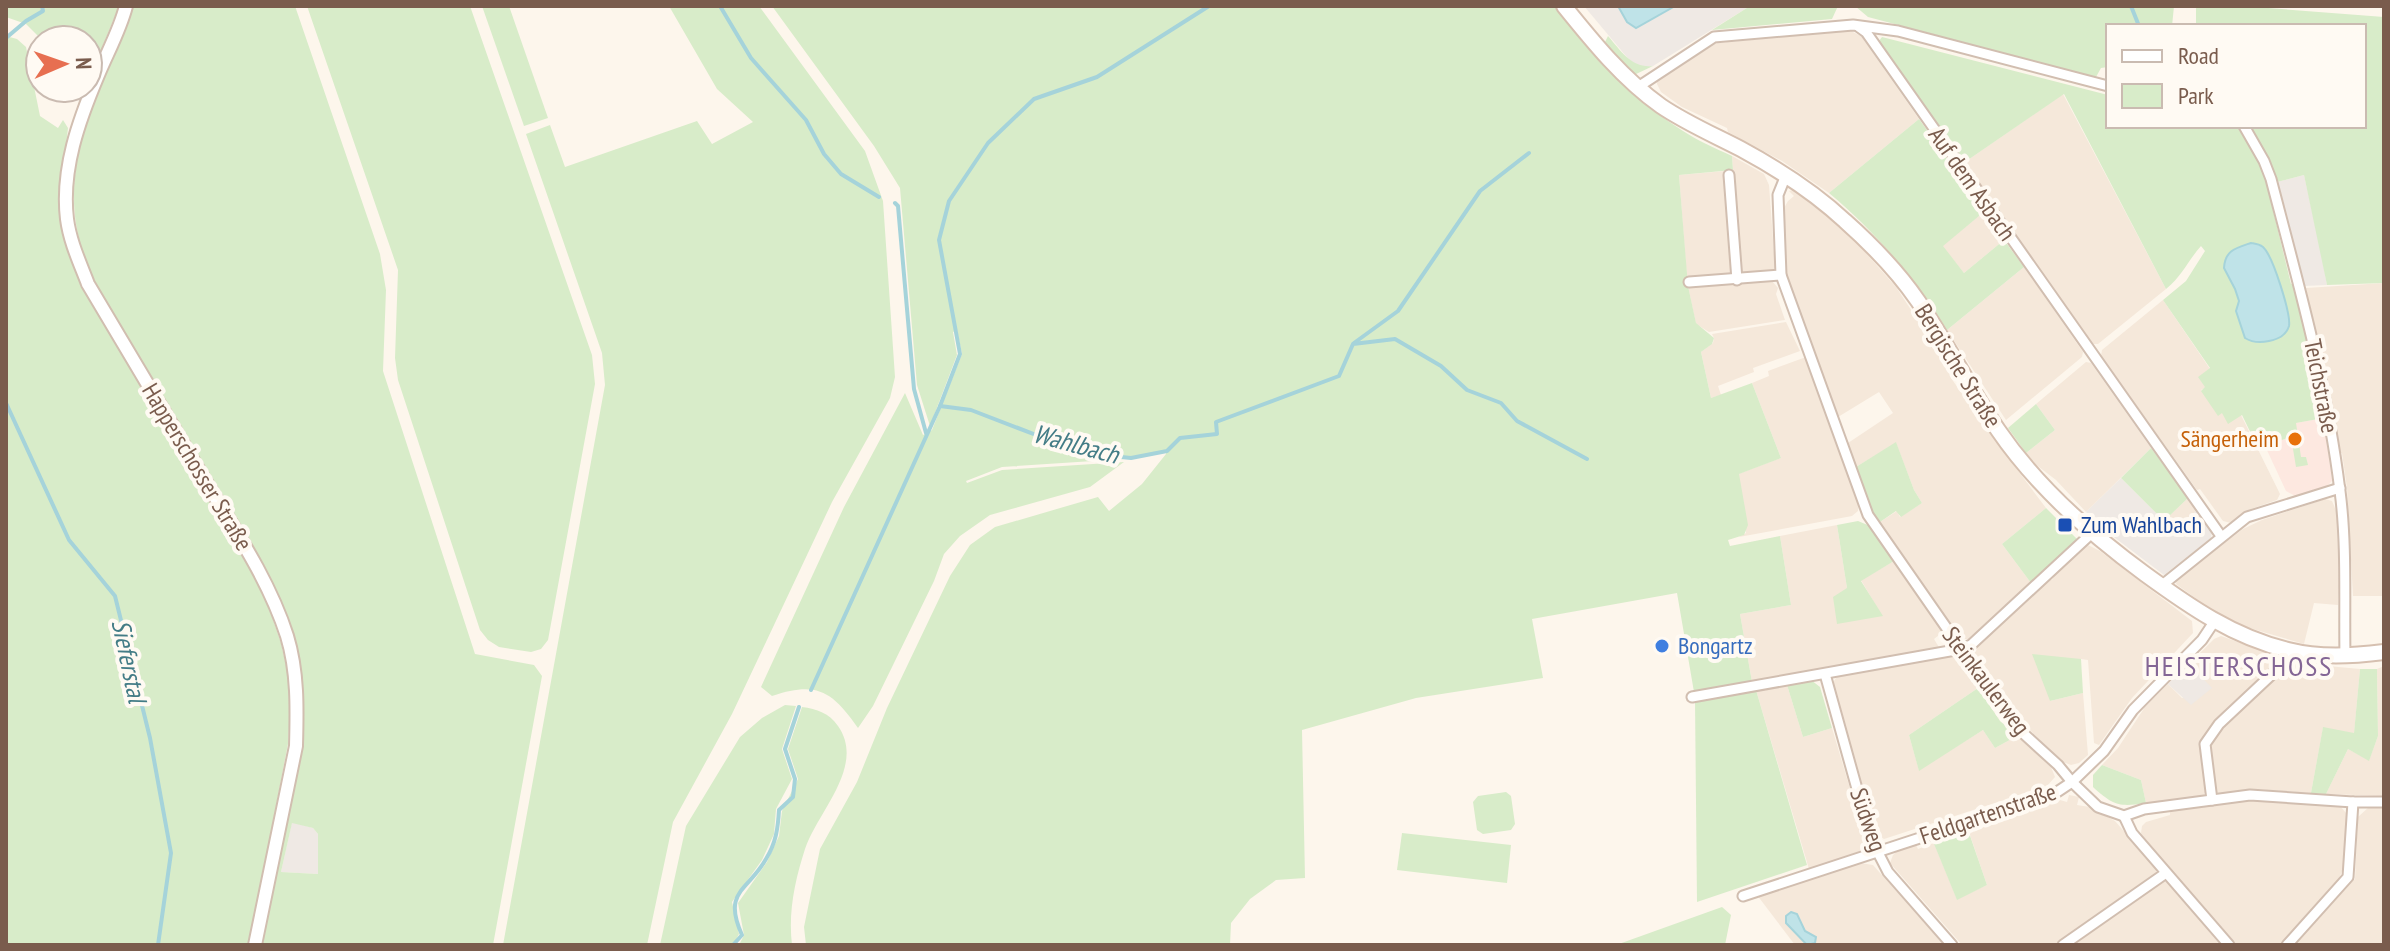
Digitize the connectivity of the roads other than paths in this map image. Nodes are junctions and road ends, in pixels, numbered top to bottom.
1 (126, 6) edge
2 (1564, 6) edge
3 (1859, 27) junction
4 (2106, 85) edge
5 (1638, 87) junction
6 (2245, 128) edge
7 (1729, 175) dead end
8 (1786, 175) junction
9 (1781, 275) junction
10 (1737, 280) junction
11 (1689, 282) dead end
12 (2340, 488) junction
13 (2092, 533) junction
14 (2221, 536) junction
15 (2161, 586) junction
16 (2214, 622) junction
17 (1961, 649) junction
18 (2290, 651) junction
19 (2384, 652) edge
20 (2345, 657) junction
21 (1825, 674) junction
22 (1692, 697) dead end
23 (2072, 782) junction
24 (2212, 800) junction
25 (2353, 802) junction
26 (2384, 802) edge
27 (2124, 816) junction
28 (1877, 852) junction
29 (2166, 873) junction
30 (1743, 896) dead end
31 (255, 945) edge
32 (1952, 945) edge
33 (2063, 945) edge
34 (2229, 945) edge
35 (2287, 945) edge

1 - 31 street, Happerschosser Straße
2 - 5 main road, Bergische Straße
3 - 4 street
3 - 5 street
3 - 14 street, Auf dem Asbach
5 - 8 main road, Bergische Straße
6 - 12 street, Teichstraße
7 - 10 street
8 - 9 street, Steinkaulerweg
8 - 13 main road, Bergische Straße
9 - 10 street
9 - 17 street, Steinkaulerweg
10 - 11 street
12 - 14 street
12 - 20 street, Teichstraße
13 - 15 main road, Bergische Straße
13 - 17 street
14 - 15 street
15 - 16 main road, Bergische Straße
16 - 18 main road, Bergische Straße
16 - 23 street, Feldgartenstraße
17 - 21 street
17 - 23 street, Steinkaulerweg
18 - 20 main road, Bergische Straße
18 - 24 street
19 - 20 main road, Bergische Straße
21 - 22 street
21 - 28 street, Südweg
23 - 27 street, Steinkaulerweg
23 - 28 street, Feldgartenstraße
24 - 25 street
24 - 27 street
25 - 26 street
25 - 35 street
27 - 29 street
28 - 30 street, Feldgartenstraße
28 - 32 street, Südweg
29 - 33 street
29 - 34 street

